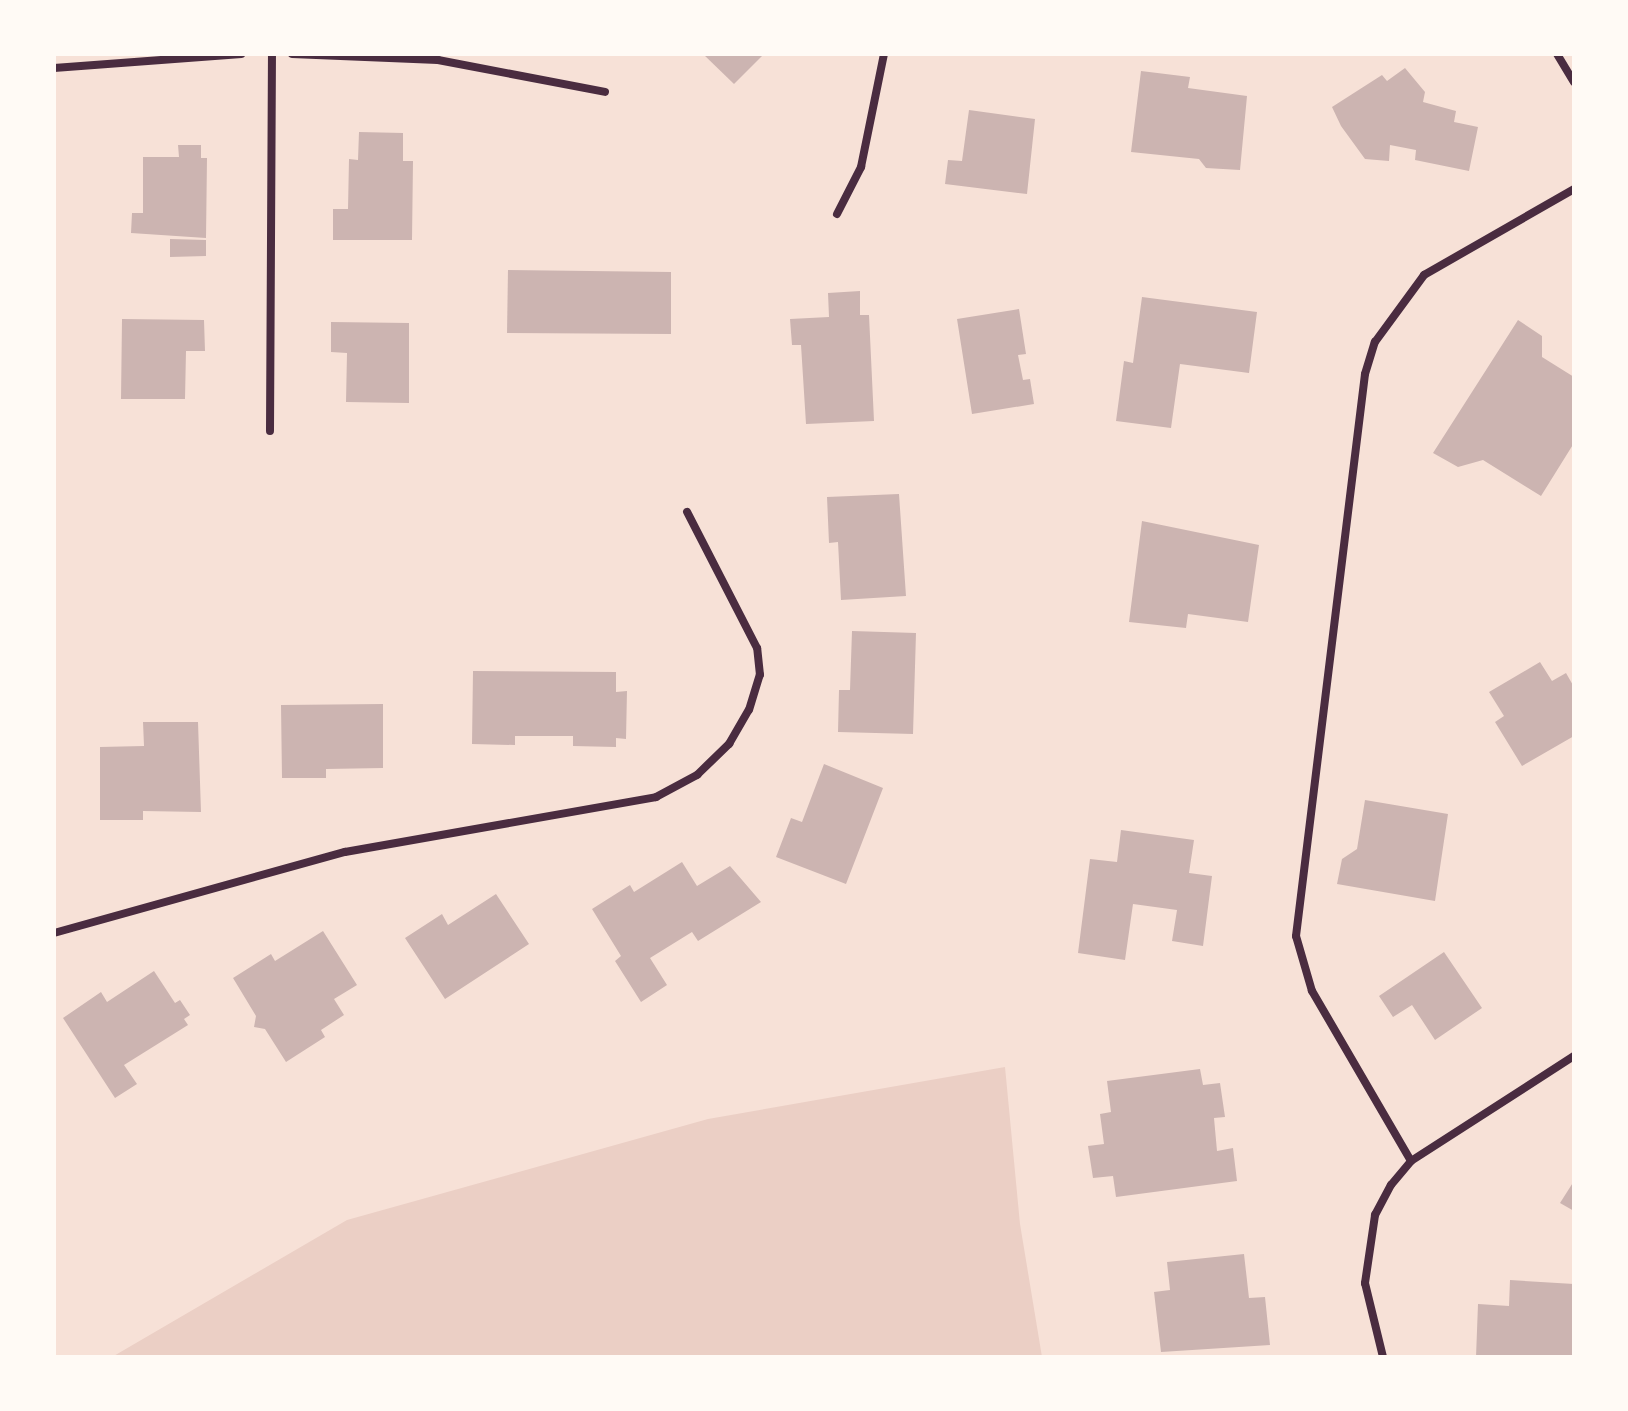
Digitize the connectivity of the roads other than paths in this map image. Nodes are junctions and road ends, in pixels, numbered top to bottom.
1 (241, 54) edge
2 (272, 54) edge
3 (292, 54) edge
4 (884, 54) edge
5 (1557, 54) edge
6 (54, 68) edge
7 (1574, 82) edge
8 (605, 92) dead end
9 (1574, 189) edge
10 (837, 214) dead end
11 (270, 431) dead end
12 (687, 512) dead end
13 (54, 933) edge
14 (1574, 1056) edge
15 (1411, 1161) junction
16 (1383, 1357) edge

1 - 6 street
2 - 11 street
3 - 8 street
4 - 10 street
5 - 7 street
9 - 15 street
12 - 13 street
14 - 15 street
15 - 16 street

